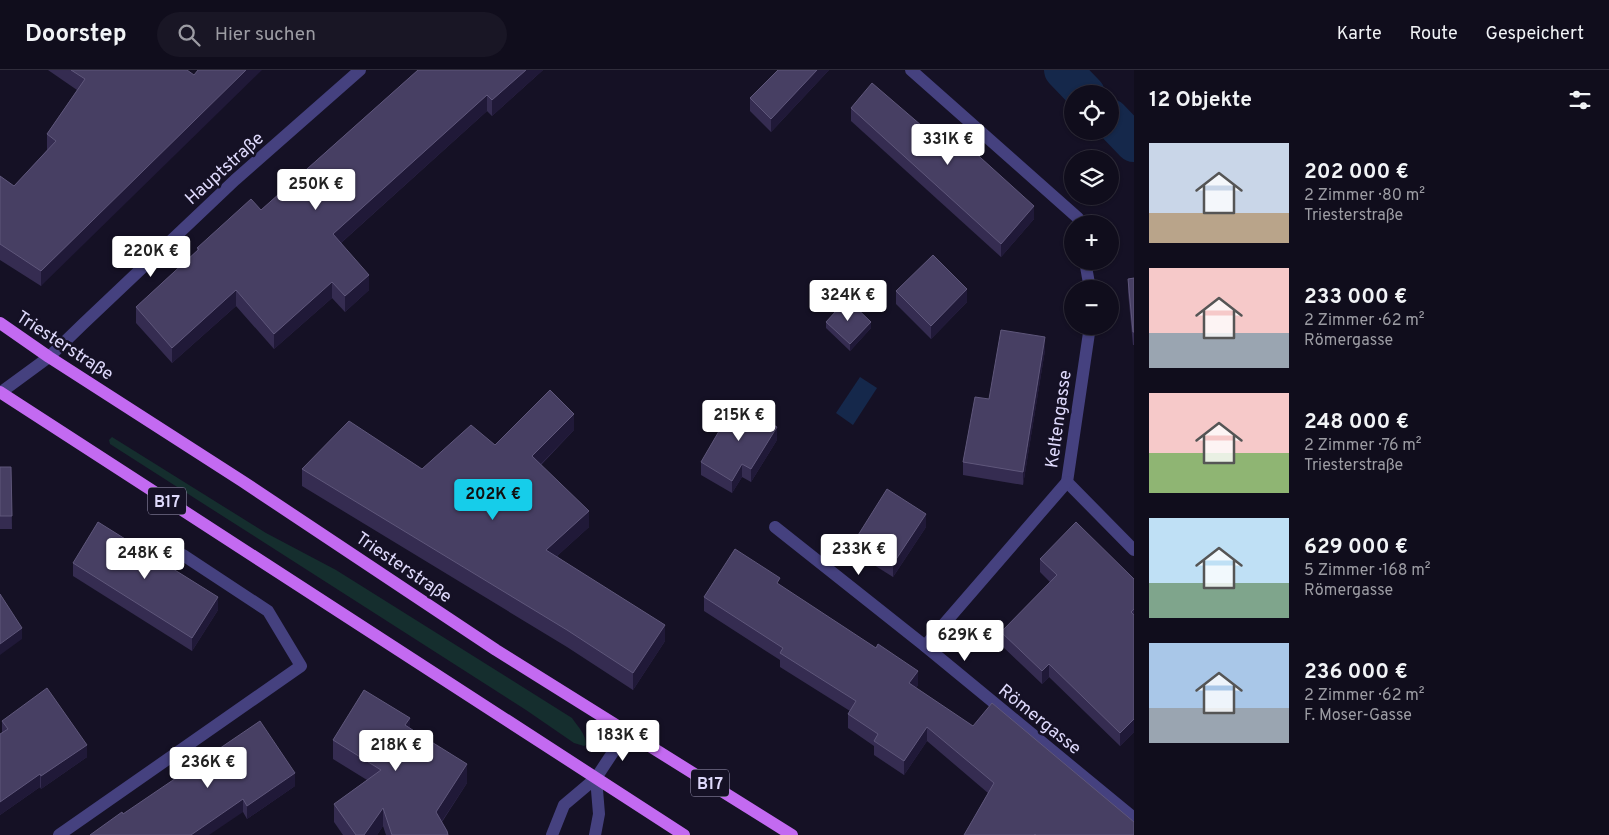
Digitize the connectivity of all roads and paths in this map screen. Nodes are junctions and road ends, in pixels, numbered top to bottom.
1 (360, 70) edge
2 (911, 70) edge
3 (1075, 215) edge
4 (0, 323) edge
5 (1089, 335) edge
6 (49, 357) junction
7 (0, 393) edge
8 (1067, 482) junction
9 (775, 527) dead end
10 (1134, 550) edge
11 (183, 555) dead end
12 (925, 646) junction
13 (627, 731) junction
14 (596, 778) junction
15 (1134, 818) edge
16 (59, 835) edge
17 (552, 835) edge
18 (595, 835) edge
19 (684, 835) edge
20 (792, 835) edge

1 - 6 street, Hauptstraße
2 - 3 street
4 - 6 main road, Triesterstraße / B17
5 - 8 street, Keltengasse
6 - 7 street, Hauptstraße
6 - 13 main road, Triesterstraße / B17
7 - 14 main road, B17
8 - 10 street, Keltengasse
8 - 12 street
9 - 12 street, Römergasse
11 - 16 street
12 - 15 street, Römergasse
13 - 14 street
13 - 20 main road, Triesterstraße / B17
14 - 17 street
14 - 18 street
14 - 19 main road, B17

